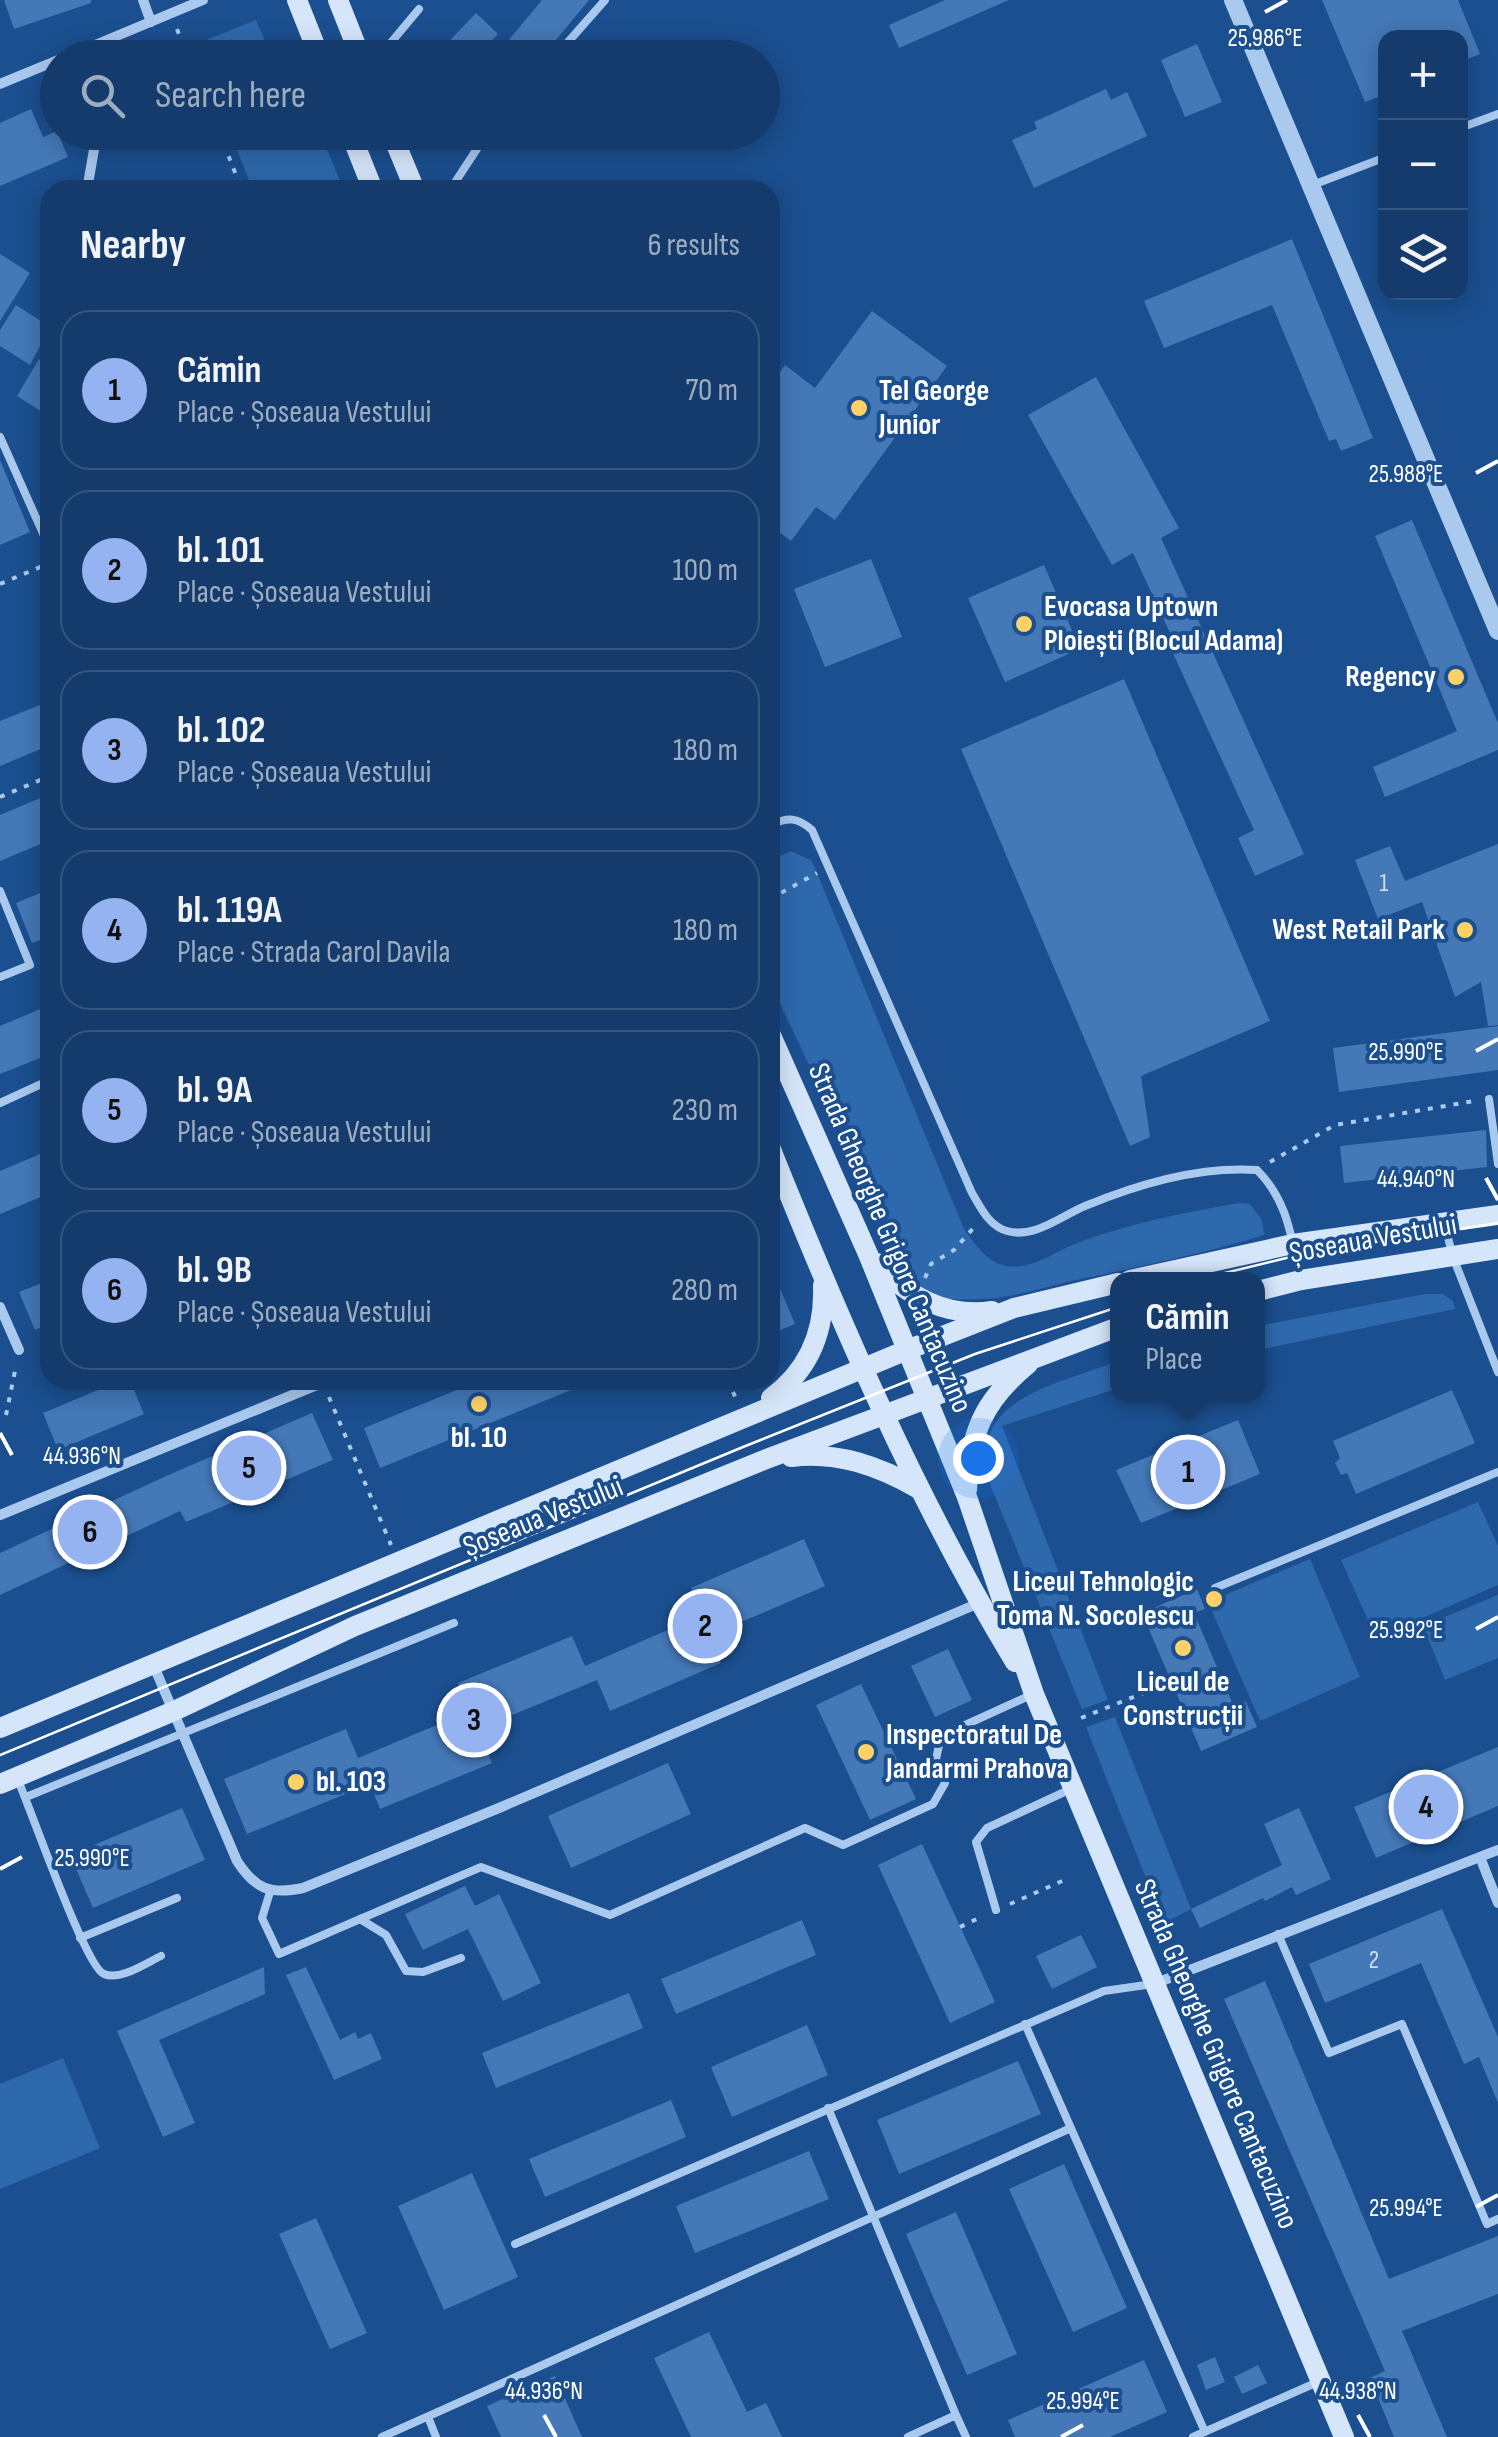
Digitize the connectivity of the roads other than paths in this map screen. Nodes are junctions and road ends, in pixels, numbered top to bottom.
1 (142, 0) edge
2 (203, 0) edge
3 (297, 0) edge
4 (338, 0) edge
5 (606, 0) edge
6 (1233, 0) edge
7 (419, 10) dead end
8 (151, 22) junction
9 (111, 40) edge
10 (313, 40) edge
11 (354, 40) edge
12 (393, 40) edge
13 (570, 40) edge
14 (40, 68) edge
15 (0, 84) edge
16 (1498, 114) edge
17 (1468, 125) edge
18 (94, 150) edge
19 (357, 150) edge
20 (399, 150) edge
21 (476, 150) edge
22 (1378, 160) edge
23 (89, 180) edge
24 (369, 180) edge
25 (412, 180) edge
26 (457, 180) edge
27 (1310, 186) junction
28 (0, 437) edge
29 (40, 526) edge
30 (1498, 630) edge
31 (780, 820) edge
32 (0, 891) edge
33 (0, 978) edge
34 (780, 1056) edge
35 (40, 1085) edge
36 (1489, 1099) road end
37 (0, 1103) edge
38 (1498, 1164) edge
39 (780, 1172) edge
40 (1498, 1215) edge
41 (1445, 1224) junction
42 (1293, 1244) junction
43 (1498, 1249) edge
44 (868, 1254) junction
45 (1452, 1256) junction
46 (1166, 1272) edge
47 (822, 1278) junction
48 (1301, 1280) junction
49 (1110, 1284) edge
50 (1265, 1289) edge
51 (0, 1306) edge
52 (1014, 1308) junction
53 (1110, 1330) edge
54 (19, 1350) road end
55 (907, 1350) junction
56 (1041, 1354) junction
57 (862, 1368) junction
58 (1498, 1372) edge
59 (304, 1390) edge
60 (926, 1398) junction
61 (748, 1415) junction
62 (882, 1416) junction
63 (764, 1460) junction
64 (1498, 1472) edge
65 (919, 1489) junction
66 (967, 1497) junction
67 (0, 1514) edge
68 (1215, 1588) dead end
69 (979, 1603) junction
70 (454, 1623) dead end
71 (153, 1664) junction
72 (1034, 1694) junction
73 (174, 1710) junction
74 (0, 1728) edge
75 (186, 1735) junction
76 (8, 1781) edge
77 (1073, 1788) junction
78 (26, 1798) junction
79 (1498, 1850) edge
80 (1480, 1857) junction
81 (270, 1892) junction
82 (177, 1898) dead end
83 (1498, 1903) edge
84 (996, 1910) road end
85 (360, 1918) junction
86 (1278, 1934) junction
87 (80, 1938) junction
88 (161, 1956) dead end
89 (461, 1958) dead end
90 (1154, 1984) junction
91 (1025, 2024) junction
92 (828, 2108) junction
93 (1071, 2128) junction
94 (872, 2218) junction
95 (1498, 2220) edge
96 (515, 2244) dead end
97 (1320, 2380) junction
98 (956, 2415) junction
99 (428, 2418) junction
100 (1205, 2432) junction
101 (382, 2437) edge
102 (436, 2437) edge
103 (908, 2437) edge
104 (966, 2437) edge
105 (1193, 2437) edge
106 (1344, 2437) edge

1 - 8 street
2 - 8 street
3 - 10 main road
4 - 11 main road
5 - 13 lane
6 - 27 street
7 - 12 lane
8 - 9 street
14 - 15 street
16 - 17 lane
18 - 23 street
19 - 24 main road
20 - 25 main road
21 - 26 lane
22 - 27 lane
27 - 30 street
28 - 29 lane
31 - 42 lane
32 - 33 lane
34 - 44 main road, Strada Gheorghe Grigore Cantacuzino
35 - 37 lane
36 - 38 lane
39 - 47 main road, Strada Gheorghe Grigore Cantacuzino
40 - 41 main road, Șoseaua Vestului
41 - 42 main road, Șoseaua Vestului
41 - 45 lane
42 - 46 main road, Șoseaua Vestului
42 - 48 lane
43 - 45 main road, Șoseaua Vestului
44 - 52 main road
44 - 55 main road, Strada Gheorghe Grigore Cantacuzino
45 - 48 main road, Șoseaua Vestului
45 - 58 lane
47 - 57 main road, Strada Gheorghe Grigore Cantacuzino
47 - 61 main road
48 - 50 main road, Șoseaua Vestului
49 - 52 main road, Șoseaua Vestului
51 - 54 street
52 - 55 main road, Șoseaua Vestului
53 - 56 main road, Șoseaua Vestului
55 - 57 main road, Șoseaua Vestului
55 - 60 main road, Strada Gheorghe Grigore Cantacuzino
56 - 60 main road, Șoseaua Vestului
56 - 66 main road
57 - 61 main road, Șoseaua Vestului
57 - 62 main road, Strada Gheorghe Grigore Cantacuzino
59 - 67 street
60 - 62 main road, Șoseaua Vestului
60 - 66 main road, Strada Gheorghe Grigore Cantacuzino
61 - 71 main road, Șoseaua Vestului
62 - 63 main road, Șoseaua Vestului
62 - 65 main road, Strada Gheorghe Grigore Cantacuzino
63 - 65 main road
63 - 73 main road, Șoseaua Vestului
64 - 68 lane
65 - 69 main road, Strada Gheorghe Grigore Cantacuzino
66 - 72 main road, Strada Gheorghe Grigore Cantacuzino
69 - 72 main road, Strada Gheorghe Grigore Cantacuzino
69 - 81 street
70 - 75 lane
71 - 73 street
71 - 74 main road, Șoseaua Vestului
72 - 77 main road, Strada Gheorghe Grigore Cantacuzino
72 - 85 lane
73 - 75 street
73 - 76 main road, Șoseaua Vestului
75 - 78 lane
75 - 81 street
76 - 78 lane
77 - 84 lane
77 - 90 main road, Strada Gheorghe Grigore Cantacuzino
78 - 87 lane
79 - 80 street
80 - 83 street
80 - 86 street
81 - 85 lane
82 - 87 lane
85 - 89 lane
86 - 90 street
86 - 95 lane
87 - 88 lane
90 - 91 lane
90 - 97 main road, Strada Gheorghe Grigore Cantacuzino
91 - 92 lane
91 - 93 lane
92 - 94 lane
92 - 96 lane
93 - 94 lane
93 - 100 lane
94 - 98 lane
94 - 99 lane
97 - 100 lane
97 - 106 main road, Strada Gheorghe Grigore Cantacuzino
98 - 103 lane
98 - 104 lane
99 - 101 lane
99 - 102 lane
100 - 105 lane

